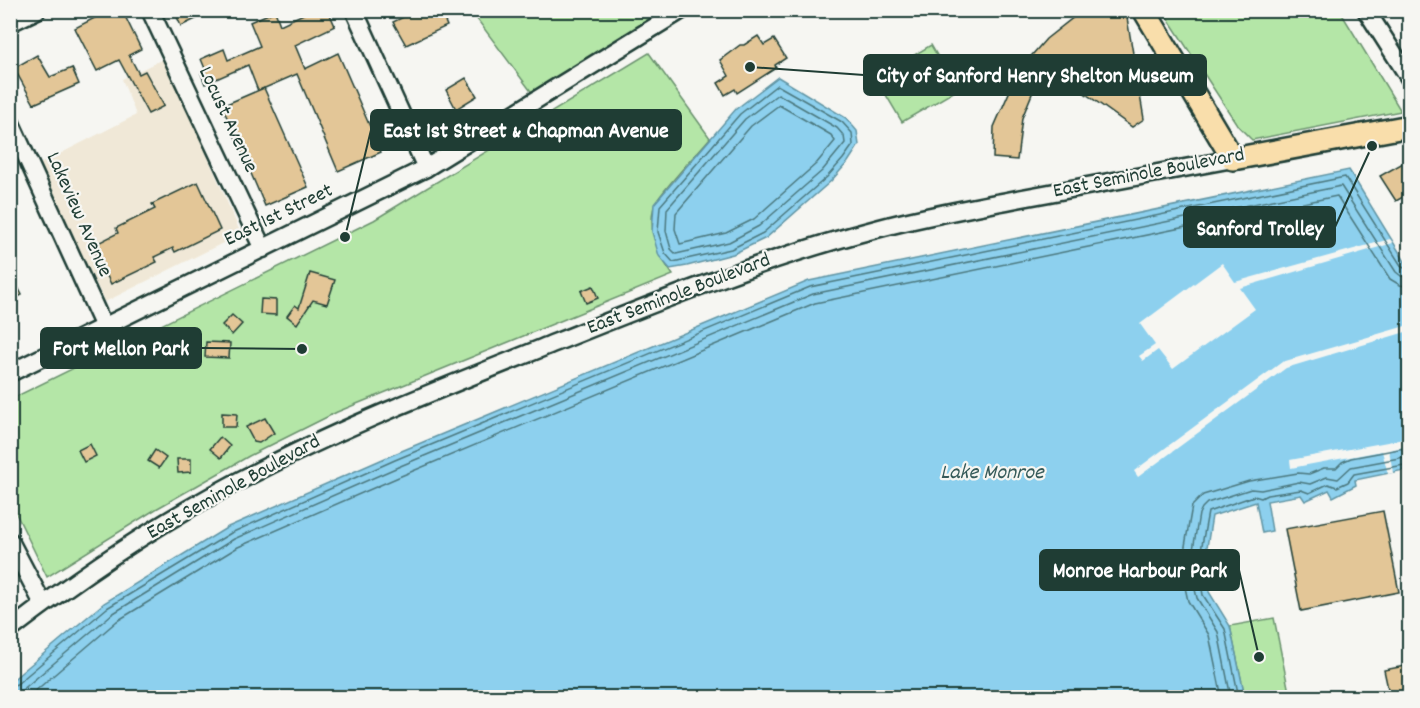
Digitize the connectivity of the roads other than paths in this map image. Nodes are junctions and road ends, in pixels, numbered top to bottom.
1 (37, 10) edge
2 (150, 10) edge
3 (354, 10) edge
4 (682, 10) edge
5 (1144, 10) edge
6 (1366, 10) edge
7 (10, 23) edge
8 (1410, 79) edge
9 (10, 122) edge
10 (1410, 126) edge
11 (1233, 159) junction
12 (426, 168) junction
13 (263, 249) junction
14 (104, 327) junction
15 (10, 373) edge
16 (10, 541) edge
17 (43, 604) junction
18 (10, 630) edge

1 - 7 street
2 - 13 street, Locust Avenue
3 - 12 street
4 - 12 street, East 1st Street
5 - 11 main road
6 - 8 street
9 - 14 street, Lakeview Avenue
10 - 11 main road, East Seminole Boulevard
11 - 17 street, East Seminole Boulevard
12 - 13 street, East 1st Street
13 - 14 street, East 1st Street
14 - 15 street, East 1st Street
16 - 17 street
17 - 18 street, East Seminole Boulevard

